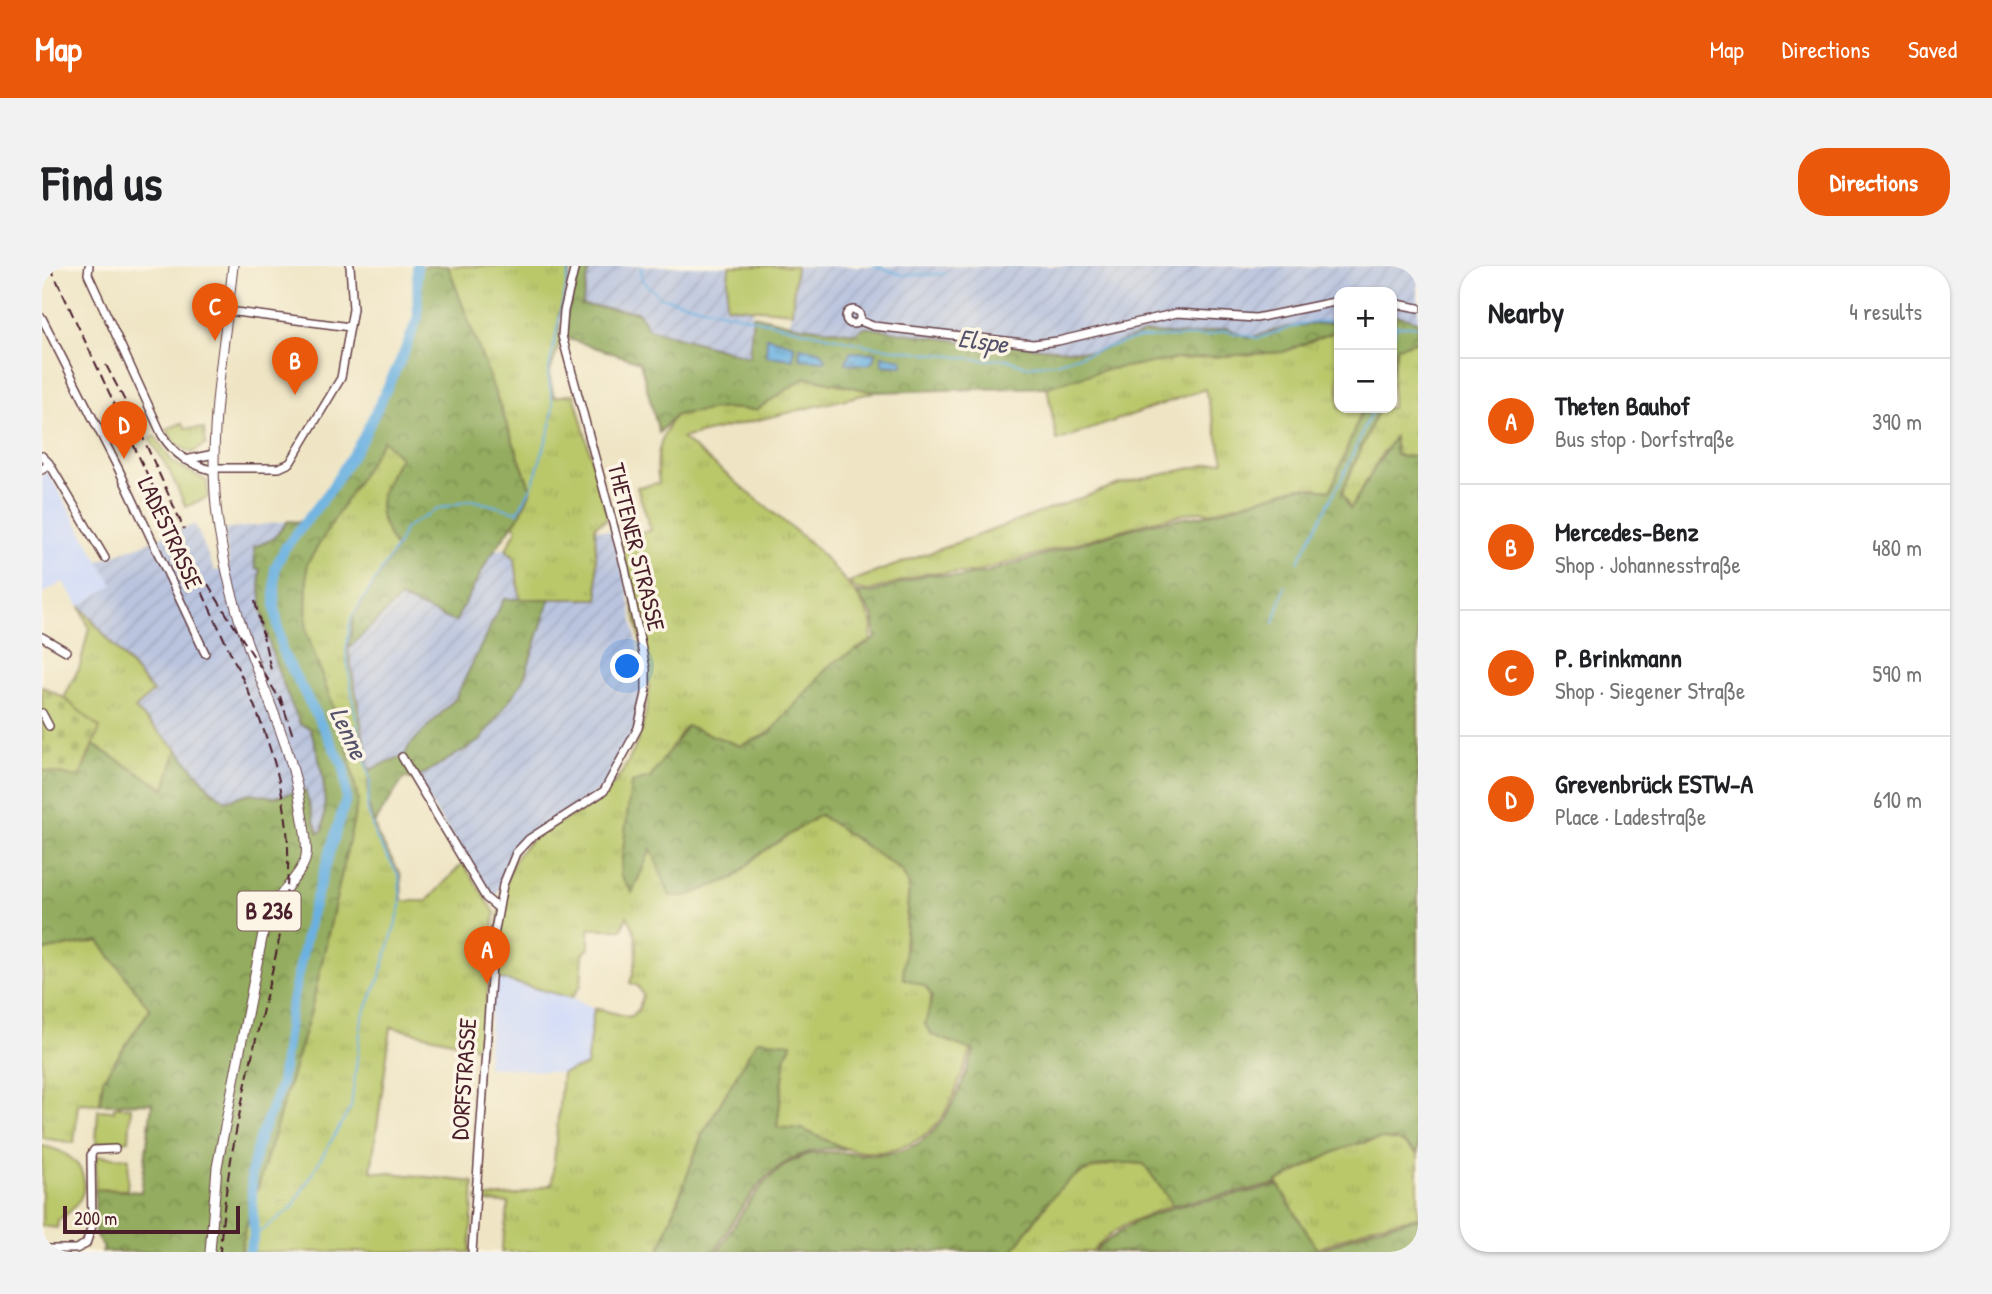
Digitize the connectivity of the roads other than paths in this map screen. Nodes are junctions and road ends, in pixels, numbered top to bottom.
1 (233, 266) edge
2 (350, 266) edge
3 (575, 266) edge
4 (89, 268) edge
5 (1334, 302) edge
6 (1397, 304) edge
7 (1418, 308) edge
8 (228, 311) junction
9 (42, 318) edge
10 (860, 321) dead end
11 (350, 327) junction
12 (214, 454) junction
13 (42, 456) edge
14 (185, 460) junction
15 (49, 463) junction
16 (42, 470) edge
17 (213, 470) junction
18 (105, 558) dead end
19 (42, 637) edge
20 (66, 651) dead end
21 (205, 653) dead end
22 (42, 713) edge
23 (49, 726) dead end
24 (402, 757) dead end
25 (498, 908) junction
26 (115, 1149) dead end
27 (42, 1249) edge
28 (210, 1252) edge
29 (472, 1252) edge

1 - 8 main road, B 236
2 - 11 street
3 - 25 street, THETENER STRASSE
4 - 14 street
5 - 10 street
6 - 7 street
8 - 11 street
8 - 12 main road, B 236
9 - 21 street, LADESTRASSE
11 - 17 street
12 - 14 street
12 - 17 main road, B 236
13 - 15 street
14 - 17 street
15 - 16 street
15 - 18 street
17 - 28 main road, B 236
19 - 20 street
22 - 23 street
24 - 25 street
25 - 29 street, DORFSTRASSE
26 - 27 street

